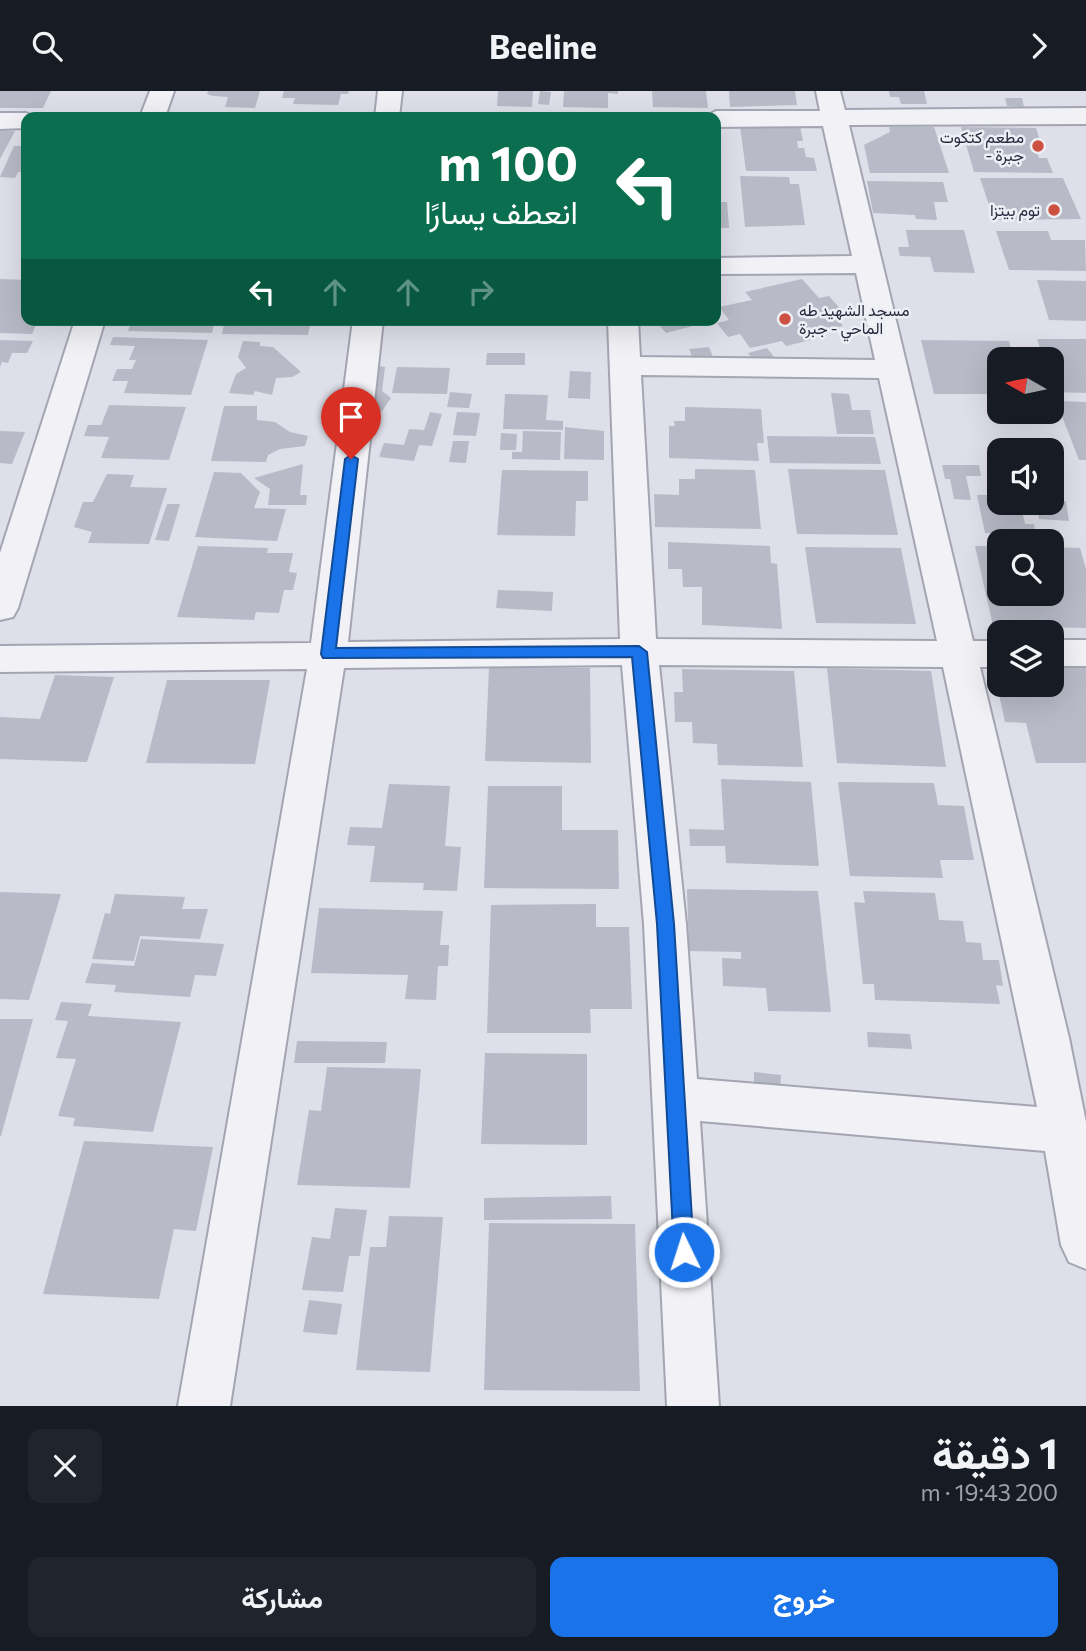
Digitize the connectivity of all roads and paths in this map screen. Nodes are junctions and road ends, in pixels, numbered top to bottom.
1 (162, 91) edge
2 (390, 91) edge
3 (828, 91) edge
4 (155, 112) edge
5 (388, 112) edge
6 (1086, 116) edge
7 (721, 119) edge
8 (836, 119) junction
9 (0, 121) edge
10 (21, 121) edge
11 (870, 264) junction
12 (721, 266) edge
13 (88, 326) edge
14 (367, 326) edge
15 (624, 326) edge
16 (627, 366) junction
17 (894, 369) junction
18 (0, 608) edge
19 (639, 652) junction
20 (1064, 653) edge
21 (1086, 653) edge
22 (328, 654) junction
23 (979, 654) edge
24 (0, 659) edge
25 (675, 1098) junction
26 (1065, 1131) junction
27 (1086, 1245) edge
28 (204, 1406) edge
29 (693, 1406) edge

1 - 4 street
2 - 5 street
3 - 8 street
6 - 8 street
7 - 8 street
8 - 11 street
9 - 10 street
11 - 12 street
11 - 17 street
13 - 18 street
14 - 22 street
15 - 16 street
16 - 17 street
16 - 19 street
17 - 23 street
19 - 22 street
19 - 23 street
19 - 25 street
20 - 21 street
22 - 24 street
22 - 28 street
23 - 26 street
25 - 26 street
25 - 29 street
26 - 27 street

